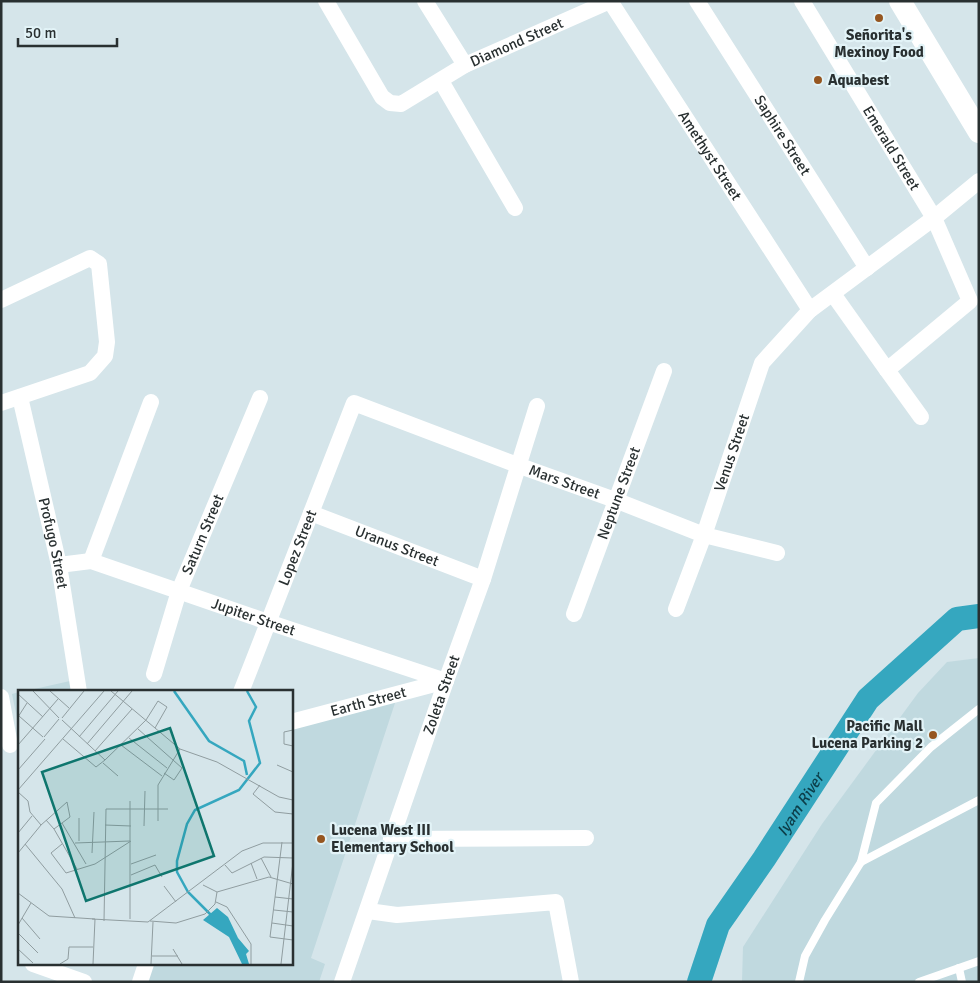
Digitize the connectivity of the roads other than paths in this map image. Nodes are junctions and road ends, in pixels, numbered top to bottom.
1 (326, 1) edge
2 (425, 1) edge
3 (610, 1) edge
4 (697, 1) edge
5 (802, 1) edge
6 (900, 1) edge
7 (465, 65) junction
8 (441, 81) junction
9 (979, 132) edge
10 (979, 182) edge
11 (515, 208) dead end
12 (934, 218) junction
13 (867, 268) junction
14 (833, 294) junction
15 (1, 300) edge
16 (810, 310) junction
17 (887, 370) junction
18 (664, 372) dead end
19 (20, 397) junction
20 (260, 398) dead end
21 (151, 402) dead end
22 (1, 403) edge
23 (354, 403) joint
24 (537, 406) dead end
25 (922, 417) dead end
26 (520, 466) junction
27 (615, 500) junction
28 (311, 513) junction
29 (704, 535) junction
30 (777, 553) dead end
31 (91, 561) junction
32 (59, 565) junction
33 (483, 579) junction
34 (179, 591) junction
35 (676, 609) dead end
36 (574, 614) dead end
37 (268, 622) junction
38 (154, 674) dead end
39 (446, 681) junction
40 (79, 690) edge
41 (242, 690) edge
42 (1, 697) edge
43 (979, 709) edge
44 (292, 722) edge
45 (10, 745) edge
46 (979, 800) edge
47 (586, 838) dead end
48 (391, 839) junction
49 (861, 862) junction
50 (368, 911) junction
51 (979, 961) edge
52 (39, 966) edge
53 (145, 966) edge
54 (959, 968) junction
55 (84, 982) edge
56 (140, 982) edge
57 (342, 982) edge
58 (571, 982) edge
59 (799, 982) edge
60 (918, 982) edge
61 (962, 982) edge

1 - 8 street
2 - 7 street, Diamond Street
3 - 7 street, Diamond Street
3 - 16 street, Amethyst Street
4 - 13 street, Saphire Street
5 - 12 street, Emerald Street
6 - 9 main road
7 - 8 street
8 - 11 street
10 - 12 street, Venus Street
12 - 13 street, Venus Street
12 - 17 street, Emerald Street
13 - 14 street, Venus Street
14 - 16 street, Venus Street
14 - 17 street
15 - 19 street
16 - 29 street, Venus Street
17 - 25 street
18 - 27 street, Neptune Street
19 - 22 street
19 - 32 street, Profugo Street
20 - 34 street, Saturn Street
21 - 31 street
23 - 26 street, Mars Street
23 - 28 street, Lopez Street
24 - 26 street, Zoleta Street
26 - 27 street, Mars Street
26 - 33 street, Zoleta Street
27 - 29 street, Mars Street
27 - 36 street, Neptune Street
28 - 33 street, Uranus Street
28 - 37 street, Lopez Street
29 - 30 street, Mars Street
29 - 35 street, Venus Street
31 - 32 street, Jupiter Street
31 - 34 street, Jupiter Street
32 - 40 street, Profugo Street
33 - 39 street, Zoleta Street
34 - 37 street, Jupiter Street
34 - 38 street, Saturn Street
37 - 39 street, Jupiter Street
37 - 41 street, Lopez Street
39 - 44 street, Earth Street
39 - 48 street, Zoleta Street
42 - 45 street
43 - 49 lane
46 - 49 lane
47 - 48 street
48 - 50 street, Zoleta Street
49 - 59 lane
50 - 57 street, Zoleta Street
50 - 58 street
51 - 54 lane
52 - 55 street
53 - 56 street
54 - 60 lane
54 - 61 lane

